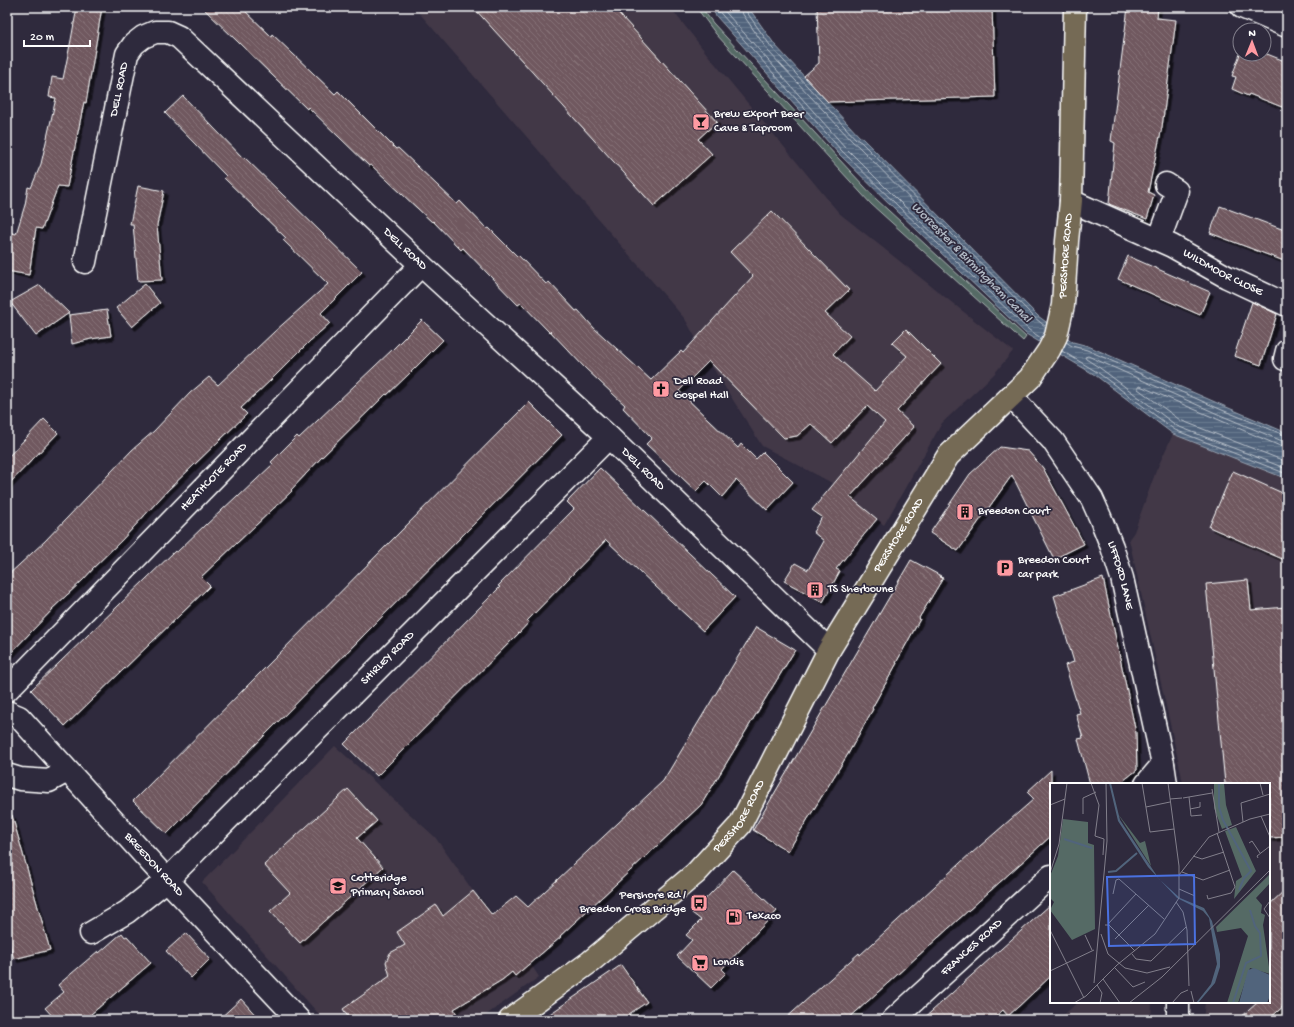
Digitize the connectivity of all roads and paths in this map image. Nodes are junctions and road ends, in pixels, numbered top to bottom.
1 (1074, 7) edge
2 (1242, 7) edge
3 (1287, 26) edge
4 (1166, 184) dead end
5 (1071, 201) junction
6 (1097, 213) junction
7 (1068, 223) junction
8 (1158, 240) junction
9 (85, 262) dead end
10 (421, 265) junction
11 (1287, 305) edge
12 (1010, 396) junction
13 (609, 437) junction
14 (829, 650) junction
15 (7, 690) edge
16 (7, 712) edge
17 (67, 771) junction
18 (1164, 774) edge
19 (7, 775) edge
20 (1148, 783) edge
21 (1050, 877) edge
22 (167, 880) junction
23 (91, 933) dead end
24 (1178, 1003) edge
25 (299, 1020) edge
26 (510, 1020) edge
27 (893, 1020) edge
28 (1178, 1020) edge

1 - 5 main road, PERSHORE ROAD
2 - 3 street
4 - 8 street
5 - 6 street, WILDMOOR CLOSE
5 - 7 main road, PERSHORE ROAD
6 - 7 street
6 - 8 street, WILDMOOR CLOSE
7 - 12 main road, PERSHORE ROAD
8 - 11 street, WILDMOOR CLOSE
9 - 10 street, DELL ROAD
10 - 13 street, DELL ROAD
10 - 15 street, HEATHCOTE ROAD
12 - 14 main road, PERSHORE ROAD
12 - 18 street, LIFFORD LANE
13 - 14 street, DELL ROAD
13 - 22 street, SHIRLEY ROAD
14 - 26 main road, PERSHORE ROAD
16 - 17 street, BREEDON ROAD
17 - 19 street
17 - 22 street, BREEDON ROAD
18 - 20 street
21 - 27 street, FRANCES ROAD
22 - 23 street, SHIRLEY ROAD
22 - 25 street, BREEDON ROAD
24 - 28 street

